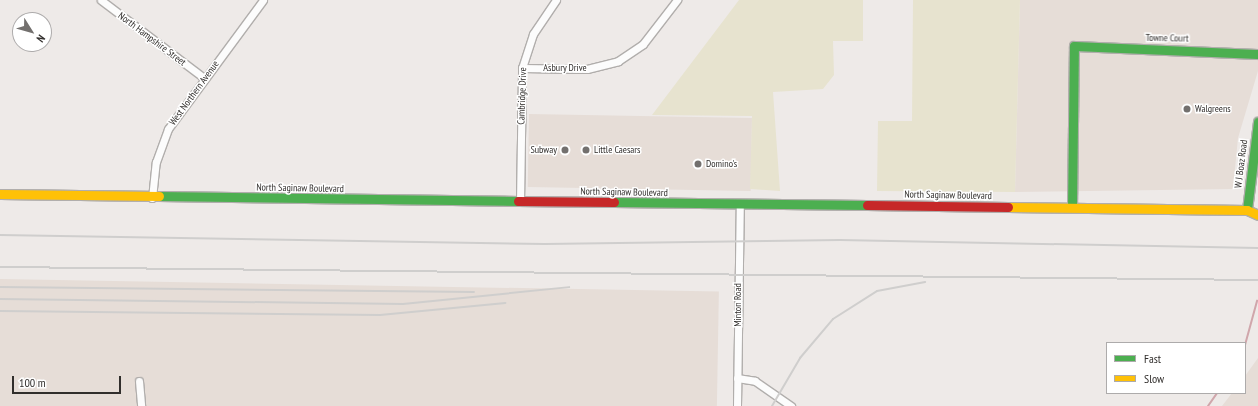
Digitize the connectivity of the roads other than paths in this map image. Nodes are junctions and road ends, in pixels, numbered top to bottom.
1 (101, 0) edge
2 (263, 0) edge
3 (556, 0) edge
4 (677, 0) edge
5 (1258, 54) edge
6 (522, 68) junction
7 (204, 78) junction
8 (1258, 122) edge
9 (0, 194) edge
10 (152, 198) junction
11 (520, 202) junction
12 (740, 203) junction
13 (1258, 205) edge
14 (1072, 207) junction
15 (1247, 210) junction
16 (1258, 215) edge
17 (738, 378) junction
18 (139, 381) dead end
19 (141, 406) edge
20 (737, 406) edge
21 (791, 406) edge

1 - 7 street, North Hampshire Street
2 - 7 street, West Northern Avenue
3 - 6 street, Cambridge Drive
4 - 6 street, Asbury Drive
5 - 14 main road, Towne Court
6 - 11 street, Cambridge Drive
7 - 10 street, West Northern Avenue
8 - 15 main road, W J Boaz Road
9 - 10 main road, North Saginaw Boulevard
10 - 11 main road, North Saginaw Boulevard
11 - 12 main road, North Saginaw Boulevard
12 - 14 main road, North Saginaw Boulevard
12 - 17 street, Minton Road
13 - 15 main road, North Saginaw Boulevard
14 - 15 main road, North Saginaw Boulevard
15 - 16 main road, North Saginaw Boulevard
17 - 20 street, Minton Road
17 - 21 street
18 - 19 street

